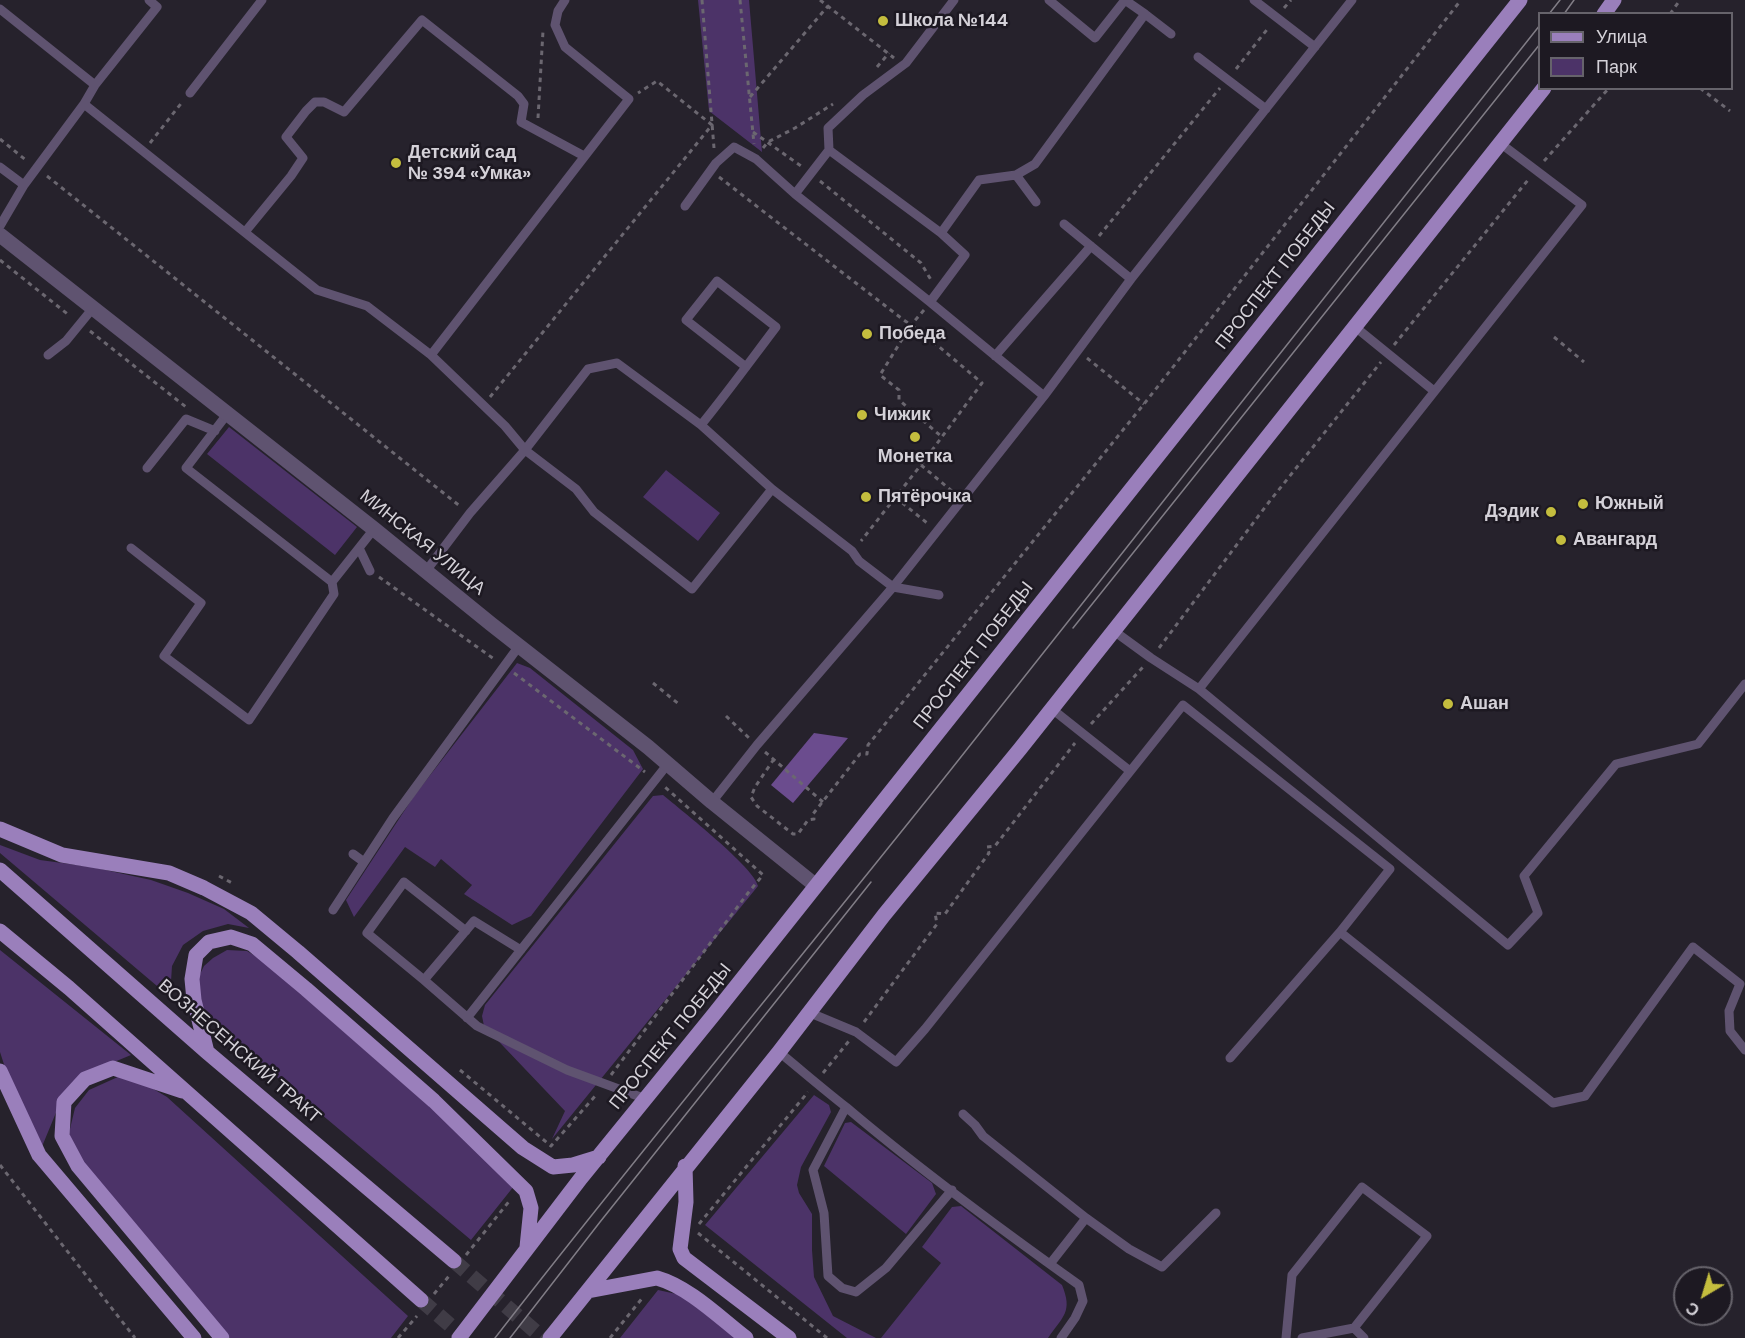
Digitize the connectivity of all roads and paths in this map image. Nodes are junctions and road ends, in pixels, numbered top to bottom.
1 (149, 0) edge
2 (262, 0) edge
3 (565, 0) edge
4 (702, 0) edge
5 (740, 0) edge
6 (820, 0) edge
7 (954, 0) edge
8 (1049, 0) edge
9 (1125, 0) edge
10 (1254, 0) edge
11 (1290, 0) edge
12 (1352, 0) edge
13 (1461, 0) edge
14 (1520, 0) edge
15 (160, 4) edge
16 (828, 6) junction
17 (0, 9) edge
18 (1145, 14) junction
19 (1276, 17) junction
20 (544, 24) dead end
21 (1171, 34) dead end
22 (1315, 47) junction
23 (889, 53) junction
24 (1198, 57) dead end
25 (902, 66) junction
26 (877, 68) dead end
27 (1227, 79) junction
28 (95, 85) junction
29 (1542, 90) edge
30 (1606, 90) edge
31 (1703, 90) edge
32 (190, 93) joint
33 (750, 97) junction
34 (629, 99) junction
35 (840, 99) dead end
36 (84, 104) junction
37 (1266, 109) junction
38 (1730, 111) dead end
39 (712, 125) junction
40 (537, 131) junction
41 (753, 132) junction
42 (0, 139) edge
43 (768, 142) junction
44 (1500, 143) junction
45 (829, 150) junction
46 (144, 151) junction
47 (584, 156) junction
48 (756, 157) junction
49 (0, 166) edge
50 (713, 167) junction
51 (36, 168) junction
52 (1535, 170) junction
53 (811, 173) junction
54 (1016, 175) junction
55 (24, 185) junction
56 (795, 194) junction
57 (1036, 202) dead end
58 (685, 206) dead end
59 (1064, 224) dead end
60 (0, 226) edge
61 (245, 232) junction
62 (941, 233) junction
63 (0, 235) edge
64 (1091, 246) junction
65 (0, 260) edge
66 (1131, 279) junction
67 (938, 292) junction
68 (930, 302) junction
69 (93, 308) junction
70 (80, 324) junction
71 (911, 325) junction
72 (1354, 326) junction
73 (1554, 337) dead end
74 (1078, 351) junction
75 (1387, 353) junction
76 (48, 355) dead end
77 (431, 355) junction
78 (995, 356) junction
79 (1584, 362) dead end
80 (746, 367) junction
81 (1434, 391) junction
82 (1044, 396) junction
83 (1144, 404) junction
84 (483, 406) junction
85 (188, 409) dead end
86 (228, 413) junction
87 (701, 425) junction
88 (215, 430) junction
89 (942, 437) junction
90 (525, 450) junction
91 (921, 465) junction
92 (147, 468) dead end
93 (772, 489) junction
94 (954, 492) dead end
95 (895, 497) junction
96 (470, 513) junction
97 (927, 523) dead end
98 (374, 529) junction
99 (131, 548) dead end
100 (358, 548) junction
101 (852, 552) junction
102 (370, 571) joint
103 (426, 571) junction
104 (332, 582) junction
105 (893, 587) junction
106 (939, 595) dead end
107 (1114, 631) junction
108 (519, 646) junction
109 (1151, 658) junction
110 (504, 666) junction
111 (653, 683) dead end
112 (1745, 684) edge
113 (1199, 689) junction
114 (680, 705) dead end
115 (1052, 709) junction
116 (726, 716) dead end
117 (1082, 734) junction
118 (757, 746) junction
119 (774, 759) junction
120 (667, 765) junction
121 (1130, 771) junction
122 (655, 780) junction
123 (712, 802) junction
124 (823, 802) junction
125 (0, 829) edge
126 (353, 854) dead end
127 (364, 862) junction
128 (0, 870) edge
129 (815, 885) junction
130 (333, 910) dead end
131 (0, 931) edge
132 (466, 931) junction
133 (1340, 932) junction
134 (521, 950) junction
135 (424, 980) junction
136 (808, 1012) junction
137 (467, 1018) junction
138 (861, 1025) dead end
139 (849, 1040) dead end
140 (1745, 1050) edge
141 (207, 1052) junction
142 (778, 1052) junction
143 (1230, 1058) dead end
144 (0, 1071) edge
145 (609, 1077) dead end
146 (817, 1082) junction
147 (600, 1091) dead end
148 (188, 1093) junction
149 (646, 1099) junction
150 (846, 1107) junction
151 (963, 1114) dead end
152 (551, 1146) dead end
153 (599, 1157) junction
154 (0, 1166) edge
155 (686, 1166) junction
156 (952, 1190) junction
157 (1216, 1213) dead end
158 (1086, 1218) junction
159 (527, 1248) junction
160 (454, 1261) tunnel mouth
161 (1050, 1264) junction
162 (648, 1290) dead end
163 (588, 1291) junction
164 (421, 1300) tunnel mouth
165 (1354, 1328) junction
166 (135, 1338) edge
167 (194, 1338) edge
168 (222, 1338) edge
169 (459, 1338) edge
170 (550, 1338) edge
171 (610, 1338) edge
172 (746, 1338) edge
173 (789, 1338) edge
174 (827, 1338) edge
175 (1061, 1338) edge
176 (1286, 1338) edge
177 (1302, 1338) edge
178 (1364, 1338) edge

1 - 15 lane
2 - 32 lane
3 - 34 lane
4 - 39 path
5 - 33 path
6 - 16 path
7 - 25 lane
8 - 9 lane
9 - 18 lane
10 - 19 lane
11 - 19 path
12 - 22 lane
13 - 83 path
14 - 129 main road, ПРОСПЕКТ ПОБЕДЫ
15 - 28 lane
16 - 23 path
16 - 33 path
17 - 28 lane
18 - 21 lane
18 - 54 lane
19 - 22 lane
19 - 27 path
20 - 40 path
22 - 37 lane
23 - 25 path
23 - 26 path
24 - 27 lane
25 - 45 lane
27 - 37 lane
27 - 64 path
28 - 36 lane
29 - 44 main road
30 - 52 path
31 - 38 path
32 - 46 path
33 - 41 path
34 - 39 path
34 - 47 lane
35 - 43 path
36 - 46 lane
36 - 51 lane
37 - 66 lane
39 - 50 path
39 - 84 path
40 - 47 lane
40 - 61 lane
41 - 43 path
41 - 48 path
42 - 51 path
43 - 48 path
43 - 53 path
44 - 52 lane
44 - 72 main road
45 - 53 lane
45 - 62 lane
46 - 61 lane
47 - 77 lane
48 - 50 lane
48 - 56 lane
49 - 55 lane
50 - 58 lane
50 - 71 path
51 - 55 lane
51 - 96 path
52 - 75 path
52 - 81 lane
53 - 56 lane
53 - 67 path
54 - 57 lane
54 - 62 lane
55 - 60 lane
56 - 68 lane
59 - 64 lane
61 - 77 lane
62 - 67 lane
63 - 69 street, МИНСКАЯ УЛИЦА
64 - 66 lane
64 - 78 lane
65 - 70 path
66 - 74 lane
67 - 68 lane
68 - 71 path
68 - 78 lane
69 - 70 lane
69 - 86 street, МИНСКАЯ УЛИЦА
70 - 76 lane
70 - 85 path
71 - 89 path
71 - 89 path
72 - 75 lane
72 - 107 main road
73 - 79 path
74 - 82 lane
74 - 83 path
75 - 81 lane
75 - 109 path
77 - 84 lane
78 - 82 lane
80 - 80 lane
80 - 87 lane
81 - 113 lane
82 - 105 lane
83 - 124 path
84 - 90 lane
86 - 88 lane
86 - 98 street, МИНСКАЯ УЛИЦА
87 - 90 lane
87 - 93 lane
88 - 92 lane
88 - 104 lane
89 - 91 path
90 - 93 lane
90 - 96 lane
91 - 94 path
91 - 95 path
93 - 101 lane
95 - 97 path
95 - 101 path
96 - 103 lane
98 - 100 lane
98 - 103 street, МИНСКАЯ УЛИЦА
99 - 104 lane
100 - 102 lane
100 - 104 lane
101 - 105 lane
102 - 110 path
103 - 108 street, МИНСКАЯ УЛИЦА
105 - 106 lane
105 - 118 lane
107 - 109 lane
107 - 115 main road
108 - 110 lane
108 - 120 street, МИНСКАЯ УЛИЦА
109 - 113 lane
109 - 117 path
110 - 122 path
110 - 127 lane
111 - 114 path
112 - 113 lane
115 - 117 lane
115 - 136 main road
116 - 118 path
117 - 121 lane
117 - 138 path
118 - 119 path
118 - 123 lane
119 - 124 path
119 - 124 path
120 - 122 lane
120 - 123 street, МИНСКАЯ УЛИЦА
121 - 133 lane
121 - 136 lane
122 - 134 lane
122 - 145 path
123 - 129 street, МИНСКАЯ УЛИЦА
125 - 153 main road
126 - 127 lane
127 - 130 lane
128 - 141 main road, ВОЗНЕСЕНСКИЙ ТРАКТ
129 - 149 main road, ПРОСПЕКТ ПОБЕДЫ
131 - 148 main road
132 - 134 lane
132 - 135 lane
132 - 135 lane
133 - 140 lane
133 - 143 lane
134 - 137 lane
135 - 137 lane
136 - 142 main road
137 - 149 lane
139 - 146 path
141 - 159 main road
141 - 160 main road, ВОЗНЕСЕНСКИЙ ТРАКТ
142 - 146 lane
142 - 155 main road
144 - 167 main road
146 - 150 lane
146 - 174 path
147 - 152 path
148 - 164 main road
148 - 168 main road
149 - 153 main road, ПРОСПЕКТ ПОБЕДЫ
150 - 156 lane
150 - 156 lane
151 - 158 lane
153 - 159 main road, ПРОСПЕКТ ПОБЕДЫ
154 - 166 path
155 - 163 main road
155 - 173 main road
156 - 161 lane
157 - 158 lane
158 - 161 lane
159 - 169 main road, ПРОСПЕКТ ПОБЕДЫ
161 - 175 lane
162 - 171 path
163 - 170 main road
163 - 172 main road
165 - 176 lane
165 - 177 lane
165 - 178 lane

